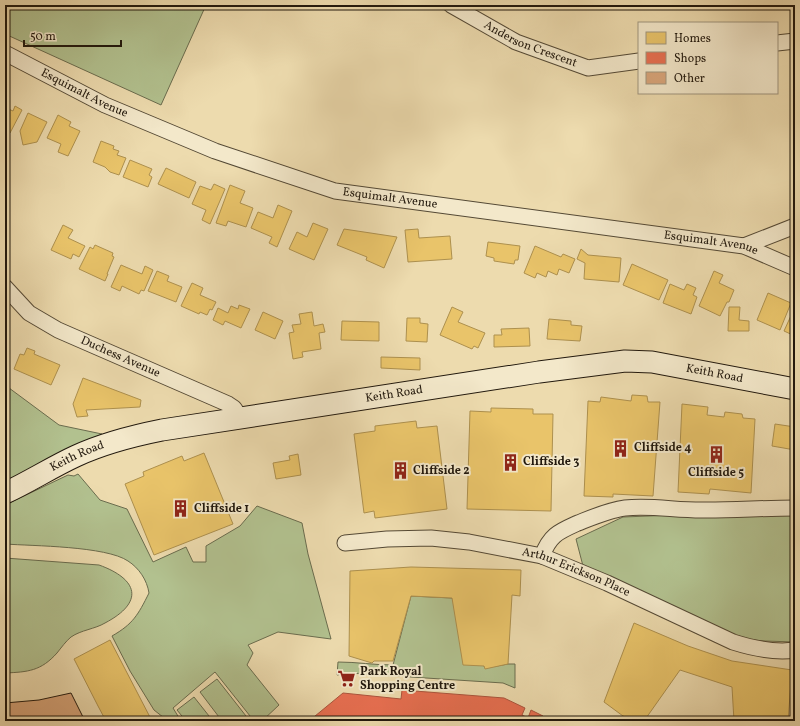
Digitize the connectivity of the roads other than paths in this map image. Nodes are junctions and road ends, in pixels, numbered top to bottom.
1 (451, 5) edge
2 (795, 41) edge
3 (778, 43) edge
4 (5, 54) edge
5 (638, 61) edge
6 (795, 226) edge
7 (744, 246) junction
8 (795, 268) edge
9 (5, 287) edge
10 (795, 389) edge
11 (241, 418) junction
12 (5, 493) edge
13 (795, 508) edge
14 (345, 543) dead end
15 (542, 556) junction
16 (795, 650) edge

1 - 5 street, Anderson Crescent
2 - 3 street
4 - 7 street, Esquimalt Avenue
6 - 7 street
7 - 8 street, Esquimalt Avenue
9 - 11 street, Duchess Avenue
10 - 11 street, Keith Road
11 - 12 street, Keith Road
13 - 15 street
14 - 15 street, Arthur Erickson Place
15 - 16 street, Arthur Erickson Place

